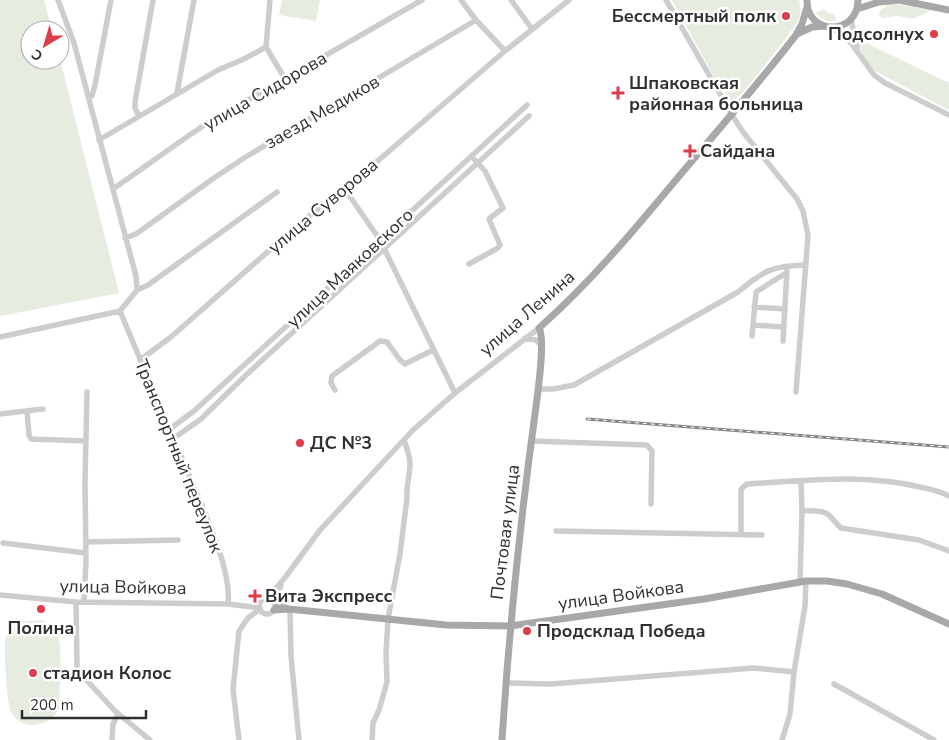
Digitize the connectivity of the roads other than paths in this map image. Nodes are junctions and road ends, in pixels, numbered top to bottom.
1 (58, 0) edge
2 (110, 0) edge
3 (153, 0) edge
4 (194, 0) edge
5 (270, 0) edge
6 (422, 0) edge
7 (461, 0) edge
8 (511, 0) edge
9 (569, 0) edge
10 (666, 0) edge
11 (858, 0) edge
12 (898, 0) edge
13 (806, 2) edge
14 (857, 9) junction
15 (949, 10) edge
16 (851, 19) junction
17 (476, 20) junction
18 (827, 26) junction
19 (532, 30) junction
20 (796, 35) junction
21 (266, 47) junction
22 (505, 52) junction
23 (858, 52) junction
24 (285, 79) junction
25 (177, 93) junction
26 (89, 97) junction
27 (527, 105) dead end
28 (732, 115) junction
29 (949, 115) edge
30 (139, 116) junction
31 (529, 116) dead end
32 (99, 140) junction
33 (472, 157) junction
34 (478, 164) junction
35 (344, 188) junction
36 (113, 189) junction
37 (277, 192) dead end
38 (126, 238) junction
39 (380, 240) junction
40 (384, 250) junction
41 (469, 264) dead end
42 (787, 265) junction
43 (806, 265) junction
44 (786, 273) junction
45 (137, 290) junction
46 (754, 307) junction
47 (785, 309) junction
48 (120, 311) junction
49 (753, 325) junction
50 (784, 327) junction
51 (539, 328) junction
52 (752, 336) dead end
53 (0, 337) edge
54 (525, 338) junction
55 (783, 341) dead end
56 (542, 346) junction
57 (433, 350) junction
58 (140, 360) junction
59 (538, 389) junction
60 (335, 390) dead end
61 (87, 392) dead end
62 (796, 392) dead end
63 (454, 393) junction
64 (43, 410) dead end
65 (28, 411) junction
66 (0, 414) edge
67 (171, 428) junction
68 (174, 438) junction
69 (404, 440) junction
70 (86, 441) junction
71 (531, 441) junction
72 (801, 482) junction
73 (949, 496) edge
74 (651, 504) dead end
75 (802, 511) junction
76 (556, 531) dead end
77 (741, 535) junction
78 (762, 535) dead end
79 (178, 540) dead end
80 (86, 542) junction
81 (3, 543) dead end
82 (949, 551) edge
83 (86, 552) junction
84 (284, 579) junction
85 (803, 582) junction
86 (0, 595) edge
87 (267, 598) junction
88 (76, 602) junction
89 (84, 602) junction
90 (228, 604) junction
91 (274, 605) junction
92 (260, 606) junction
93 (289, 610) junction
94 (388, 619) junction
95 (949, 624) edge
96 (510, 626) junction
97 (794, 672) junction
98 (506, 683) junction
99 (834, 684) dead end
100 (118, 714) junction
101 (112, 740) edge
102 (150, 740) edge
103 (239, 740) edge
104 (299, 740) edge
105 (372, 740) edge
106 (502, 740) edge
107 (782, 740) edge
108 (934, 740) edge

1 - 26 street
2 - 26 street
3 - 30 street
4 - 25 street
5 - 21 street
6 - 24 street, улица Сидорова
7 - 17 street
8 - 19 street
9 - 19 street, улица Суворова
10 - 28 street
11 - 14 main road
12 - 14 main road
12 - 15 main road
13 - 18 main road
13 - 20 main road
14 - 16 main road
16 - 18 main road
16 - 23 street
17 - 22 street
17 - 38 street, заезд Медиков
18 - 20 main road
18 - 23 street
19 - 22 street, улица Суворова
20 - 28 main road, улица Ленина
21 - 24 street
21 - 25 street
22 - 35 street, улица Суворова
23 - 29 street
24 - 36 street, улица Сидорова
25 - 30 street
26 - 32 street
27 - 33 street, улица Маяковского
28 - 43 street
28 - 51 main road, улица Ленина
30 - 32 street
31 - 34 street, улица Маяковского
32 - 36 street
33 - 34 street
33 - 39 street, улица Маяковского
34 - 40 street, улица Маяковского
34 - 41 street
35 - 39 street
35 - 58 street, улица Суворова
36 - 38 street
37 - 45 street
38 - 45 street
39 - 40 street
39 - 67 street, улица Маяковского
40 - 57 street
40 - 68 street, улица Маяковского
42 - 43 street
42 - 44 street
42 - 59 street
43 - 62 street
44 - 46 street
44 - 47 street
45 - 48 street
46 - 47 street
46 - 49 street
47 - 50 street
48 - 53 street
48 - 58 street, Транспортный переулок
49 - 50 street
49 - 52 street
50 - 55 street
51 - 54 street, улица Ленина
51 - 56 main road, Почтовая улица
54 - 56 street
54 - 63 street, улица Ленина
56 - 59 main road, Почтовая улица
57 - 60 street
57 - 63 street
58 - 67 street, Транспортный переулок
59 - 71 main road, Почтовая улица
61 - 70 street
63 - 69 street, улица Ленина
64 - 65 street
65 - 66 street
65 - 70 street
67 - 68 street, Транспортный переулок
68 - 90 street, Транспортный переулок
69 - 84 street, улица Ленина
69 - 94 street
70 - 80 street
71 - 74 street
71 - 96 main road, Почтовая улица
72 - 73 street
72 - 75 street
72 - 77 street
75 - 82 street
75 - 85 street
76 - 77 street
77 - 78 street
79 - 80 street
80 - 83 street
81 - 83 street
83 - 89 street
84 - 87 street, улица Ленина
84 - 91 street, улица Ленина
85 - 95 main road, улица Войкова
85 - 96 main road, улица Войкова
85 - 97 street
86 - 88 street, улица Войкова
87 - 91 street
87 - 92 street, улица Ленина
88 - 89 street, улица Войкова
88 - 100 street
89 - 90 street, улица Войкова
90 - 92 street, улица Войкова
91 - 92 street
91 - 93 main road, улица Войкова
92 - 103 street
93 - 94 main road, улица Войкова
93 - 104 street
94 - 96 main road, улица Войкова
94 - 105 street
96 - 98 main road, Почтовая улица
97 - 98 street
97 - 107 street
98 - 106 main road, Почтовая улица
99 - 108 street
100 - 101 street
100 - 102 street

